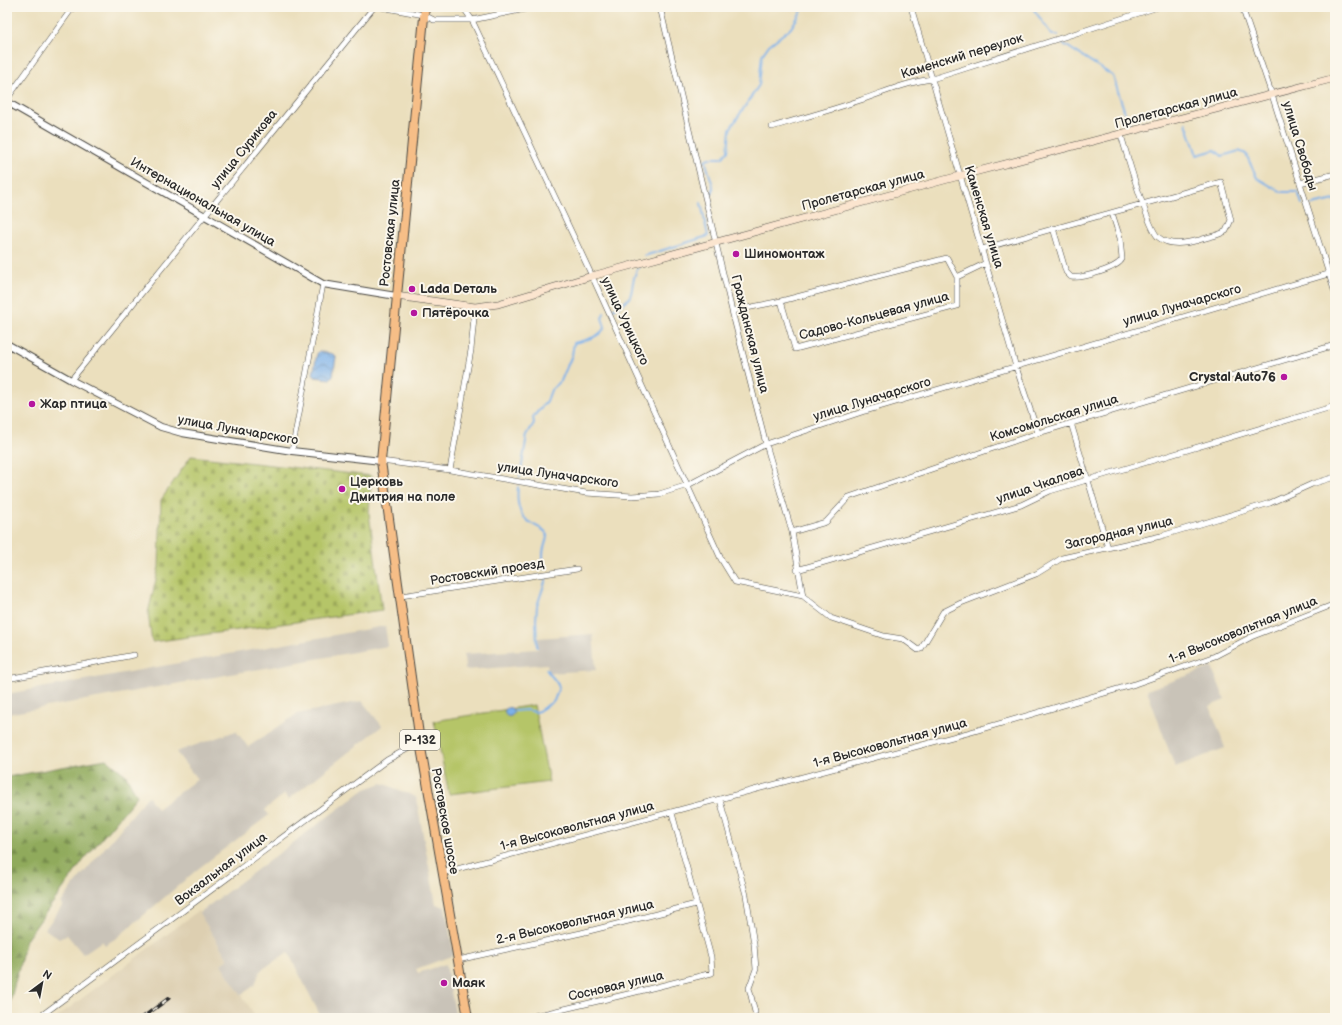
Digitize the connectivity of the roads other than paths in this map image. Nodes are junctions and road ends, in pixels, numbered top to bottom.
1 (73, 7) edge
2 (374, 7) edge
3 (381, 7) edge
4 (463, 7) edge
5 (535, 7) edge
6 (660, 7) edge
7 (911, 7) edge
8 (1158, 7) edge
9 (1242, 7) edge
10 (424, 11) edge
11 (472, 20) junction
12 (1335, 78) edge
13 (932, 79) junction
14 (1272, 96) junction
15 (7, 99) edge
16 (7, 102) edge
17 (772, 127) dead end
18 (1121, 135) junction
19 (1335, 174) edge
20 (959, 176) junction
21 (1300, 182) junction
22 (1144, 204) junction
23 (1112, 213) junction
24 (205, 215) junction
25 (1053, 228) junction
26 (715, 242) junction
27 (982, 249) junction
28 (986, 263) junction
29 (1335, 272) edge
30 (1329, 273) junction
31 (592, 276) junction
32 (957, 277) junction
33 (323, 284) junction
34 (1335, 293) edge
35 (396, 296) junction
36 (781, 302) junction
37 (475, 307) junction
38 (732, 311) junction
39 (7, 344) edge
40 (1335, 345) edge
41 (1016, 367) junction
42 (71, 380) junction
43 (1335, 406) edge
44 (1071, 423) junction
45 (1038, 433) junction
46 (766, 444) junction
47 (292, 451) junction
48 (381, 461) junction
49 (450, 470) junction
50 (1335, 477) edge
51 (1087, 480) junction
52 (688, 485) junction
53 (792, 532) junction
54 (1108, 548) junction
55 (577, 569) dead end
56 (797, 570) junction
57 (401, 596) junction
58 (803, 596) junction
59 (1335, 604) edge
60 (134, 655) dead end
61 (7, 679) edge
62 (420, 742) junction
63 (720, 800) junction
64 (672, 813) junction
65 (442, 873) junction
66 (696, 904) junction
67 (458, 960) junction
68 (755, 1012) dead end
69 (38, 1018) edge
70 (468, 1018) edge
71 (526, 1018) edge

1 - 15 street
2 - 24 street, улица Сурикова
3 - 10 street
4 - 11 street, улица Урицкого
5 - 11 street
6 - 26 street, Гражданская улица
7 - 13 street, Каменская улица
8 - 13 street, Каменский переулок
9 - 14 street, улица Свободы
10 - 11 street
10 - 35 main road, Ростовская улица
11 - 31 street, улица Урицкого
12 - 14 main road, Пролетарская улица
13 - 17 street, Каменский переулок
13 - 20 street, Каменская улица
14 - 18 main road, Пролетарская улица
14 - 21 street, улица Свободы
16 - 24 street, Интернациональная улица
18 - 20 main road, Пролетарская улица
18 - 22 street
19 - 21 street
20 - 26 main road, Пролетарская улица
20 - 27 street, Каменская улица
21 - 30 street, улица Свободы
22 - 22 street
22 - 23 street
23 - 25 street
23 - 25 street
24 - 33 street, Интернациональная улица
24 - 42 street, улица Сурикова
25 - 27 street
26 - 31 main road, Пролетарская улица
26 - 38 street, Гражданская улица
27 - 28 street, Каменская улица
28 - 32 street, Садово-Кольцевая улица
28 - 41 street, Каменская улица
29 - 30 street, улица Луначарского
30 - 34 street, улица Свободы
30 - 41 street, улица Луначарского
31 - 37 main road, Пролетарская улица
31 - 52 street, улица Урицкого
32 - 36 street, Садово-Кольцевая улица
32 - 36 street, Садово-Кольцевая улица
33 - 35 street, Интернациональная улица
33 - 47 street
35 - 37 main road, Пролетарская улица
35 - 48 main road, Ростовская улица
36 - 38 street, Садово-Кольцевая улица
37 - 49 street
38 - 46 street, Гражданская улица
39 - 42 street, улица Луначарского
40 - 44 street, Комсомольская улица
41 - 45 street, Каменская улица
41 - 46 street, улица Луначарского
42 - 47 street, улица Луначарского
43 - 51 street, улица Чкалова
44 - 45 street, Комсомольская улица
44 - 51 street
45 - 53 street, Комсомольская улица
46 - 52 street, улица Луначарского
46 - 53 street, Гражданская улица
47 - 48 street, улица Луначарского
48 - 49 street, улица Луначарского
48 - 57 main road, Ростовское шоссе / Р-132
49 - 52 street, улица Луначарского
50 - 54 street, Загородная улица
51 - 54 street
51 - 56 street, улица Чкалова
52 - 58 street, улица Урицкого
53 - 56 street, Гражданская улица
54 - 58 street, Загородная улица
55 - 57 street, Ростовский проезд
56 - 58 street, Гражданская улица
57 - 62 main road, Ростовское шоссе / Р-132
59 - 63 street, 1-я Высоковольтная улица
60 - 61 street
62 - 65 main road, Ростовское шоссе / Р-132
62 - 69 street, Вокзальная улица
63 - 64 street, 1-я Высоковольтная улица
63 - 68 street
64 - 65 street, 1-я Высоковольтная улица
64 - 66 street
65 - 67 main road, Ростовское шоссе / Р-132
66 - 67 street, 2-я Высоковольтная улица
66 - 71 street, Сосновая улица
67 - 70 main road, Ростовское шоссе / Р-132

